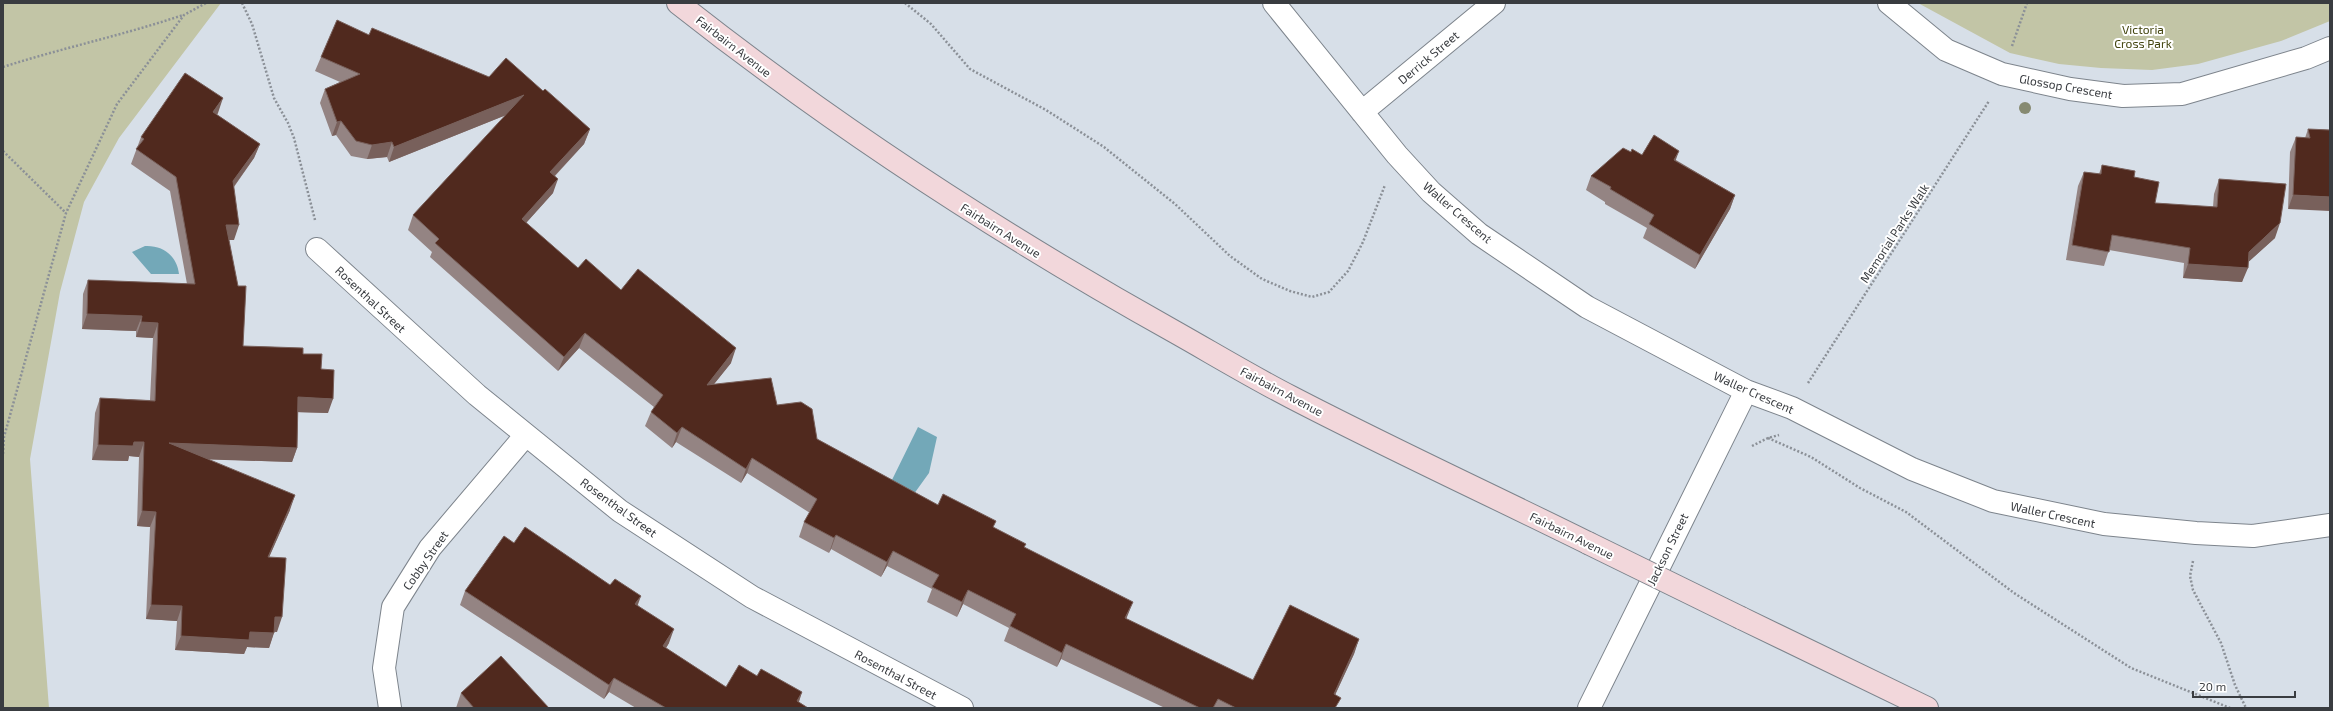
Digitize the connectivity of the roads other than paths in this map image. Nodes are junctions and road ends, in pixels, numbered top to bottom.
1 (678, 3) edge
2 (1274, 3) edge
3 (1494, 3) edge
4 (1889, 3) edge
5 (2330, 48) edge
6 (1362, 112) junction
7 (317, 249) road end
8 (1746, 391) junction
9 (525, 436) junction
10 (2330, 525) edge
11 (390, 708) edge
12 (962, 708) edge
13 (1589, 708) edge
14 (1927, 708) edge

1 - 14 main road, Fairbairn Avenue, bridge
2 - 6 street, Waller Crescent
3 - 6 street, Derrick Street
4 - 5 street, Glossop Crescent
6 - 8 street, Waller Crescent
7 - 9 street, Rosenthal Street
8 - 10 street, Waller Crescent
8 - 13 street, Jackson Street
9 - 11 street, Cobby Street
9 - 12 street, Rosenthal Street

